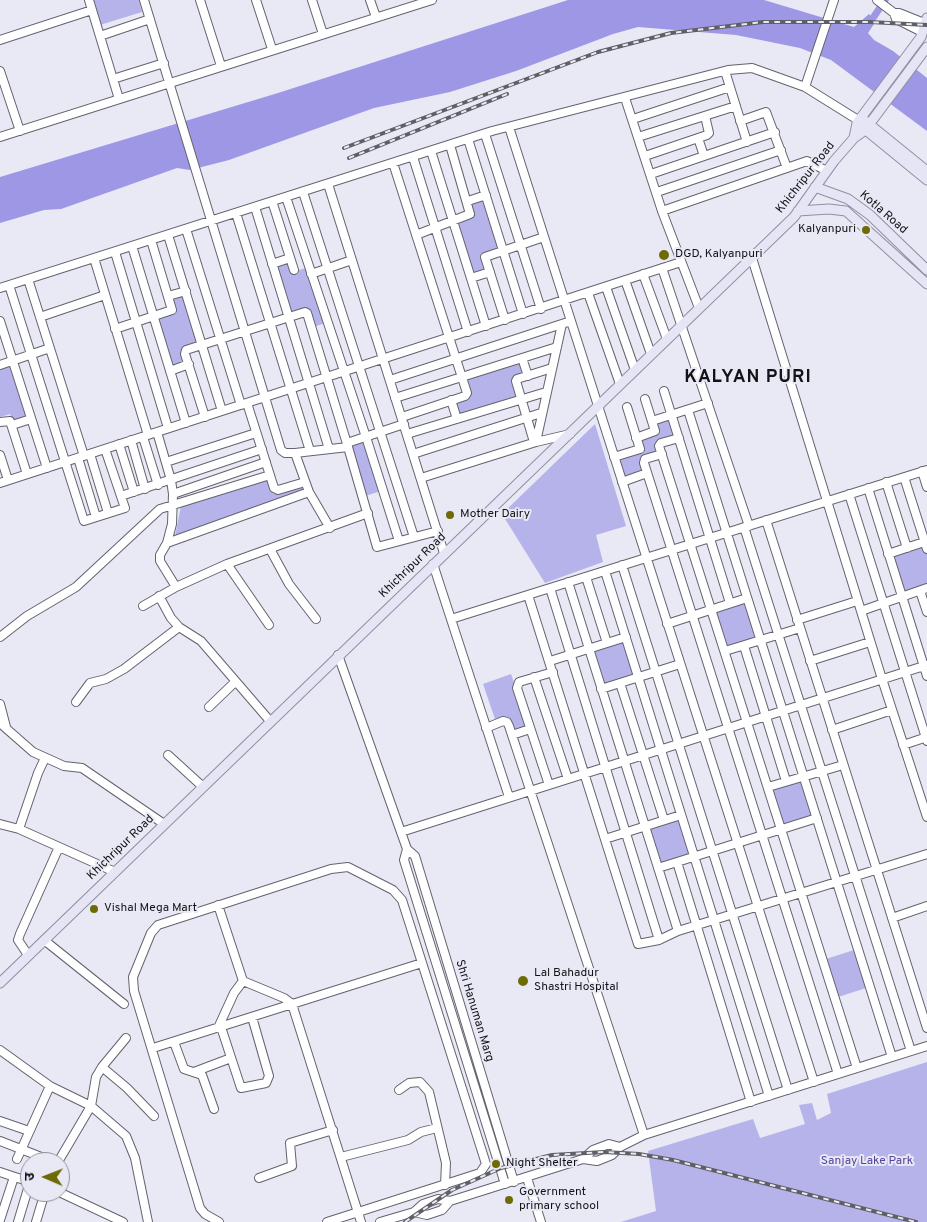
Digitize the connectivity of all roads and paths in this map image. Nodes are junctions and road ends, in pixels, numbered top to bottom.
1 (89, 0) edge
2 (144, 0) edge
3 (200, 0) edge
4 (256, 0) edge
5 (312, 0) edge
6 (370, 0) edge
7 (430, 0) edge
8 (834, 0) edge
9 (877, 0) edge
10 (92, 10) junction
11 (376, 18) junction
12 (150, 19) junction
13 (924, 30) edge
14 (322, 34) junction
15 (100, 36) junction
16 (0, 40) edge
17 (927, 47) edge
18 (272, 50) junction
19 (164, 63) junction
20 (221, 66) junction
21 (725, 71) junction
22 (1, 75) edge
23 (113, 79) junction
24 (170, 82) junction
25 (730, 87) junction
26 (805, 87) junction
27 (625, 98) junction
28 (119, 99) junction
29 (736, 106) junction
30 (704, 116) junction
31 (860, 118) junction
32 (633, 119) junction
33 (740, 121) junction
34 (869, 124) junction
35 (509, 127) junction
36 (20, 131) junction
37 (775, 132) junction
38 (485, 134) junction
39 (0, 137) edge
40 (638, 137) junction
41 (698, 138) junction
42 (854, 138) junction
43 (468, 139) junction
44 (747, 142) junction
45 (450, 145) junction
46 (780, 150) junction
47 (431, 151) junction
48 (413, 156) junction
49 (645, 156) junction
50 (704, 156) junction
51 (393, 163) junction
52 (787, 168) junction
53 (827, 171) junction
54 (927, 171) edge
55 (650, 174) junction
56 (927, 180) edge
57 (328, 184) junction
58 (815, 187) junction
59 (303, 192) junction
60 (657, 192) junction
61 (486, 195) junction
62 (286, 197) junction
63 (848, 199) junction
64 (468, 201) junction
65 (272, 202) junction
66 (255, 207) junction
67 (841, 209) junction
68 (662, 211) junction
69 (798, 211) junction
70 (236, 213) junction
71 (211, 221) junction
72 (453, 221) junction
73 (435, 227) junction
74 (186, 229) junction
75 (168, 235) junction
76 (416, 235) junction
77 (544, 237) junction
78 (151, 240) junction
79 (520, 245) junction
80 (132, 246) junction
81 (503, 250) junction
82 (115, 252) junction
83 (94, 258) junction
84 (290, 258) junction
85 (752, 258) junction
86 (352, 260) junction
87 (681, 262) junction
88 (272, 264) junction
89 (328, 268) junction
90 (662, 268) junction
91 (927, 270) edge
92 (310, 271) junction
93 (490, 272) junction
94 (643, 274) junction
95 (471, 278) junction
96 (28, 279) junction
97 (625, 280) junction
98 (927, 284) edge
99 (9, 285) junction
100 (606, 287) junction
101 (0, 288) edge
102 (186, 291) junction
103 (588, 293) junction
104 (105, 295) junction
105 (168, 296) junction
106 (564, 301) junction
107 (699, 308) junction
108 (541, 309) junction
109 (523, 314) junction
110 (153, 316) junction
111 (40, 317) junction
112 (289, 318) junction
113 (505, 320) junction
114 (0, 321) edge
115 (571, 321) junction
116 (136, 322) junction
117 (270, 323) junction
118 (562, 324) junction
119 (681, 325) junction
120 (325, 326) dead end
121 (486, 326) junction
122 (312, 328) junction
123 (115, 329) junction
124 (246, 331) junction
125 (468, 332) junction
126 (449, 338) junction
127 (220, 339) junction
128 (667, 339) junction
129 (202, 345) junction
130 (557, 347) junction
131 (50, 348) junction
132 (31, 354) junction
133 (651, 354) junction
134 (522, 358) junction
135 (383, 359) junction
136 (456, 359) junction
137 (13, 360) junction
138 (189, 364) junction
139 (0, 365) edge
140 (360, 367) junction
141 (552, 368) junction
142 (170, 370) junction
143 (635, 370) junction
144 (344, 373) junction
145 (528, 376) junction
146 (327, 377) junction
147 (461, 377) junction
148 (390, 380) junction
149 (309, 383) junction
150 (620, 384) junction
151 (291, 389) junction
152 (664, 391) dead end
153 (546, 392) junction
154 (267, 397) junction
155 (396, 398) junction
156 (522, 399) junction
157 (645, 399) dead end
158 (451, 400) junction
159 (708, 403) junction
160 (244, 404) junction
161 (598, 405) junction
162 (627, 407) dead end
163 (688, 410) junction
164 (222, 411) junction
165 (541, 413) junction
166 (672, 415) junction
167 (206, 416) junction
168 (527, 417) junction
169 (458, 418) junction
170 (31, 419) junction
171 (403, 420) junction
172 (652, 421) junction
173 (0, 422) edge
174 (186, 423) junction
175 (12, 425) junction
176 (168, 428) junction
177 (157, 432) junction
178 (381, 432) junction
179 (256, 433) junction
180 (407, 434) junction
181 (572, 434) junction
182 (146, 436) junction
183 (366, 437) junction
184 (636, 438) junction
185 (679, 438) junction
186 (131, 440) junction
187 (535, 442) junction
188 (119, 444) junction
189 (348, 445) junction
190 (106, 449) junction
191 (262, 449) junction
192 (329, 449) junction
193 (310, 451) junction
194 (295, 453) junction
195 (413, 454) junction
196 (662, 454) junction
197 (0, 455) edge
198 (84, 456) junction
199 (614, 457) junction
200 (64, 462) junction
201 (166, 462) junction
202 (266, 462) junction
203 (47, 468) junction
204 (924, 471) edge
205 (648, 473) junction
206 (27, 474) junction
207 (270, 475) junction
208 (904, 477) junction
209 (421, 478) junction
210 (171, 480) junction
211 (4, 481) edge
212 (305, 482) junction
213 (622, 482) junction
214 (886, 482) junction
215 (158, 484) junction
216 (927, 487) edge
217 (145, 488) junction
218 (868, 488) junction
219 (134, 492) junction
220 (309, 492) junction
221 (173, 494) junction
222 (849, 494) junction
223 (121, 496) junction
224 (827, 501) junction
225 (173, 505) junction
226 (108, 513) junction
227 (368, 513) junction
228 (96, 517) junction
229 (766, 520) junction
230 (746, 526) junction
231 (330, 528) junction
232 (438, 531) junction
233 (727, 532) junction
234 (414, 537) junction
235 (710, 538) junction
236 (399, 541) junction
237 (167, 543) junction
238 (691, 544) junction
239 (926, 544) edge
240 (907, 548) junction
241 (270, 549) junction
242 (672, 550) junction
243 (444, 553) junction
244 (888, 554) junction
245 (646, 558) junction
246 (227, 564) junction
247 (433, 564) junction
248 (622, 565) junction
249 (605, 571) junction
250 (586, 577) junction
251 (568, 582) junction
252 (176, 586) junction
253 (550, 588) junction
254 (924, 589) edge
255 (528, 595) junction
256 (159, 596) junction
257 (902, 597) junction
258 (747, 598) junction
259 (858, 601) junction
260 (730, 603) junction
261 (884, 603) junction
262 (143, 606) dead end
263 (712, 610) junction
264 (861, 611) junction
265 (927, 612) edge
266 (693, 616) junction
267 (316, 619) dead end
268 (451, 619) junction
269 (668, 624) junction
270 (798, 624) junction
271 (269, 625) dead end
272 (179, 626) junction
273 (779, 635) junction
274 (626, 637) junction
275 (0, 638) edge
276 (761, 640) junction
277 (870, 642) junction
278 (607, 643) junction
279 (744, 646) junction
280 (589, 649) junction
281 (725, 651) junction
282 (338, 654) junction
283 (570, 654) junction
284 (550, 661) junction
285 (810, 662) junction
286 (680, 664) junction
287 (925, 665) edge
288 (553, 672) junction
289 (656, 672) junction
290 (905, 672) junction
291 (927, 676) edge
292 (534, 677) junction
293 (638, 677) junction
294 (882, 679) junction
295 (235, 682) junction
296 (620, 683) junction
297 (602, 689) junction
298 (822, 698) junction
299 (76, 702) dead end
300 (0, 704) edge
301 (801, 705) junction
302 (209, 707) dead end
303 (783, 710) junction
304 (892, 710) junction
305 (766, 716) junction
306 (270, 721) junction
307 (747, 722) junction
308 (3, 725) edge
309 (486, 728) junction
310 (728, 728) junction
311 (530, 729) junction
312 (832, 730) junction
313 (512, 735) junction
314 (703, 736) junction
315 (927, 739) edge
316 (678, 744) junction
317 (903, 745) junction
318 (661, 749) junction
319 (168, 755) dead end
320 (643, 755) junction
321 (45, 758) junction
322 (624, 761) junction
323 (843, 765) junction
324 (606, 767) junction
325 (822, 771) junction
326 (585, 773) junction
327 (803, 776) junction
328 (568, 779) junction
329 (786, 782) junction
330 (549, 785) junction
331 (202, 786) junction
332 (768, 787) junction
333 (530, 790) junction
334 (509, 797) junction
335 (681, 814) junction
336 (817, 818) junction
337 (927, 818) edge
338 (664, 820) junction
339 (0, 824) edge
340 (164, 824) junction
341 (645, 826) junction
342 (19, 829) junction
343 (781, 829) junction
344 (401, 832) junction
345 (626, 832) junction
346 (762, 835) junction
347 (605, 839) junction
348 (737, 842) junction
349 (59, 847) junction
350 (408, 849) junction
351 (712, 850) junction
352 (927, 854) edge
353 (694, 856) junction
354 (677, 862) junction
355 (658, 868) junction
356 (876, 869) junction
357 (115, 872) junction
358 (855, 876) junction
359 (837, 882) junction
360 (801, 893) junction
361 (782, 899) junction
362 (218, 905) junction
363 (758, 906) junction
364 (927, 906) edge
365 (732, 914) junction
366 (892, 918) junction
367 (714, 920) junction
368 (697, 926) junction
369 (678, 931) junction
370 (44, 940) junction
371 (659, 940) junction
372 (28, 955) junction
373 (422, 963) junction
374 (242, 981) junction
375 (0, 983) edge
376 (124, 1004) dead end
377 (292, 1004) junction
378 (924, 1009) edge
379 (252, 1017) junction
380 (219, 1027) junction
381 (927, 1028) edge
382 (126, 1038) dead end
383 (174, 1042) junction
384 (927, 1046) edge
385 (153, 1048) junction
386 (0, 1050) edge
387 (911, 1051) junction
388 (892, 1057) junction
389 (231, 1058) junction
390 (102, 1066) junction
391 (857, 1068) junction
392 (194, 1072) junction
393 (838, 1074) junction
394 (814, 1082) junction
395 (50, 1086) junction
396 (399, 1090) dead end
397 (788, 1090) junction
398 (769, 1096) junction
399 (751, 1102) junction
400 (91, 1106) junction
401 (214, 1109) dead end
402 (154, 1116) dead end
403 (0, 1121) edge
404 (437, 1128) junction
405 (332, 1130) junction
406 (29, 1131) junction
407 (644, 1136) junction
408 (0, 1141) edge
409 (620, 1147) junction
410 (21, 1149) junction
411 (29, 1152) edge
412 (62, 1152) edge
413 (341, 1157) junction
414 (17, 1159) dead end
415 (583, 1159) junction
416 (0, 1173) edge
417 (14, 1177) junction
418 (259, 1178) dead end
419 (527, 1178) junction
420 (20, 1179) edge
421 (514, 1182) junction
422 (504, 1184) junction
423 (444, 1185) junction
424 (70, 1197) edge
425 (450, 1201) junction
426 (24, 1202) edge
427 (42, 1202) edge
428 (358, 1212) junction
429 (414, 1212) junction
430 (0, 1220) edge
431 (18, 1222) edge
432 (36, 1222) edge
433 (123, 1222) edge
434 (148, 1222) edge
435 (219, 1222) edge
436 (327, 1222) edge
437 (361, 1222) edge
438 (380, 1222) edge
439 (541, 1222) edge

1 - 10 street
2 - 12 street
3 - 20 street
4 - 18 street
5 - 14 street
6 - 11 street
7 - 11 street
8 - 26 street
9 - 13 street
10 - 15 street
10 - 16 street
11 - 14 street
12 - 15 street
12 - 19 street
13 - 31 main road
14 - 18 street
15 - 23 street
17 - 34 main road, Khichripur Road
18 - 20 street
19 - 23 street
19 - 24 street
20 - 24 street
21 - 25 street
21 - 26 street
21 - 27 street
22 - 36 street
23 - 28 street
24 - 28 street
24 - 71 street
25 - 29 street
25 - 32 street
26 - 31 street
27 - 32 street
27 - 35 street
28 - 36 street
29 - 30 street
29 - 33 street
30 - 40 street
30 - 41 street
31 - 34 main road
31 - 42 main road, Khichripur Road
32 - 40 street
33 - 37 street
33 - 44 street
34 - 42 main road, Khichripur Road
34 - 54 main road
34 - 56 main road
35 - 38 street
35 - 77 street
36 - 39 street
37 - 44 street
37 - 46 street
38 - 43 street
38 - 79 street
40 - 49 street
41 - 49 street
41 - 50 street
42 - 53 main road, Khichripur Road
43 - 45 street
43 - 61 street
44 - 50 street
45 - 47 street
45 - 64 street
46 - 52 street
46 - 60 street
47 - 48 street
47 - 72 street
48 - 51 street
48 - 73 street
49 - 55 street
50 - 55 street
51 - 57 street
51 - 76 street
52 - 53 street
52 - 68 street
53 - 58 main road, Khichripur Road
55 - 60 street
57 - 59 street
57 - 86 street
58 - 63 main road, Kotla Road
58 - 69 main road, Khichripur Road
59 - 62 street
59 - 89 street
60 - 68 street
61 - 64 street
61 - 81 street
62 - 65 street
62 - 92 street
63 - 67 main road
63 - 91 main road, Kotla Road
64 - 72 street
65 - 66 street
65 - 84 street
66 - 70 street
66 - 88 street
67 - 69 main road, Kotla Road
67 - 98 main road, Kotla Road
68 - 87 street
69 - 85 main road, Khichripur Road
70 - 71 street
70 - 117 street
71 - 74 street
71 - 124 street
72 - 73 street
72 - 95 street
73 - 76 street
73 - 125 street
74 - 75 street
74 - 127 street
75 - 78 street
75 - 102 street
76 - 126 street
77 - 79 street
77 - 106 street
78 - 80 street
78 - 105 street
79 - 81 street
79 - 108 street
80 - 82 street
80 - 110 street
81 - 93 street
81 - 109 street
82 - 83 street
82 - 116 street
83 - 96 street
83 - 104 street
84 - 88 street
84 - 92 street
85 - 107 main road, Khichripur Road
85 - 224 street
86 - 89 street
86 - 135 street
87 - 90 street
87 - 107 street
88 - 112 street
89 - 92 street
89 - 140 street
90 - 94 street
90 - 119 street
92 - 144 street
93 - 95 street
93 - 113 street
94 - 97 street
94 - 128 street
95 - 121 street
96 - 99 street
96 - 111 street
97 - 100 street
97 - 133 street
99 - 101 street
99 - 132 street
100 - 103 street
100 - 143 street
102 - 105 street
102 - 129 street
103 - 106 street
103 - 150 street
104 - 111 street
104 - 123 street
105 - 110 street
106 - 108 street
106 - 115 street
107 - 119 main road, Khichripur Road
108 - 109 street
109 - 113 street
110 - 116 street
110 - 142 street
111 - 131 street
112 - 117 street
112 - 122 street
112 - 149 street
113 - 121 street
114 - 137 street
115 - 118 street
115 - 161 street
116 - 123 street
116 - 176 street
117 - 124 street
117 - 151 street
118 - 130 street
118 - 136 street
119 - 128 main road, Khichripur Road
119 - 159 street
120 - 122 street
121 - 125 street
122 - 146 street
123 - 182 street
124 - 127 street
124 - 154 street
125 - 126 street
126 - 135 street
126 - 136 street
127 - 129 street
127 - 160 street
128 - 133 main road, Khichripur Road
129 - 138 street
129 - 164 street
130 - 134 street
130 - 141 street
131 - 132 street
131 - 198 street
132 - 137 street
132 - 200 street
133 - 143 main road, Khichripur Road
134 - 145 street
134 - 147 street
135 - 140 street
135 - 148 street
136 - 147 street
136 - 148 street
137 - 139 street
137 - 170 street
138 - 142 street
138 - 167 street
140 - 144 street
140 - 178 street
141 - 145 street
141 - 153 street
142 - 174 street
143 - 150 main road, Khichripur Road
144 - 146 street
144 - 183 street
145 - 156 street
146 - 149 street
146 - 189 street
147 - 155 street
147 - 158 street
148 - 155 street
149 - 151 street
149 - 192 street
150 - 161 main road, Khichripur Road
151 - 154 street
151 - 193 street
152 - 166 street
153 - 156 street
153 - 165 street
154 - 160 street
154 - 194 street
155 - 171 street
156 - 168 street
156 - 169 street
157 - 172 street
158 - 169 street
158 - 171 street
159 - 163 street
159 - 230 street
160 - 164 street
160 - 179 street
161 - 181 main road, Khichripur Road
161 - 199 street
162 - 184 street
163 - 166 street
163 - 233 street
164 - 167 street
165 - 168 street
165 - 187 street
166 - 172 street
166 - 185 street
167 - 174 street
168 - 187 street
168 - 195 street
169 - 180 street
170 - 175 street
170 - 203 street
171 - 178 street
171 - 180 street
172 - 184 street
173 - 175 street
174 - 176 street
175 - 206 street
176 - 177 street
177 - 182 street
177 - 201 street
178 - 183 street
178 - 234 street
179 - 191 street
179 - 201 street
180 - 195 street
181 - 187 street
181 - 243 main road, Khichripur Road
182 - 186 street
182 - 215 street
183 - 189 street
183 - 236 street
184 - 199 street
185 - 196 street
185 - 235 street
186 - 188 street
186 - 217 street
187 - 209 street
188 - 190 street
188 - 219 street
189 - 192 street
189 - 227 street
190 - 198 street
190 - 223 street
191 - 202 street
191 - 210 street
192 - 193 street
193 - 194 street
194 - 212 street
195 - 209 street
196 - 205 street
196 - 238 street
197 - 211 street
198 - 200 street
198 - 226 street
198 - 228 street
199 - 213 street
200 - 203 street
200 - 228 street
201 - 210 street
202 - 207 street
202 - 221 street
203 - 206 street
204 - 208 street
204 - 216 street
205 - 213 street
205 - 242 street
206 - 211 street
207 - 212 street
207 - 225 street
208 - 214 street
208 - 239 street
209 - 232 street
210 - 215 street
210 - 221 street
212 - 220 street
213 - 245 street
214 - 218 street
214 - 240 street
215 - 217 street
217 - 219 street
218 - 222 street
218 - 244 street
219 - 223 street
220 - 231 street
220 - 237 street
221 - 225 street
222 - 224 street
222 - 261 street
223 - 226 street
224 - 229 street
224 - 259 street
225 - 237 street
225 - 275 street
226 - 228 street
227 - 231 street
227 - 236 street
229 - 230 street
229 - 270 street
230 - 233 street
230 - 273 street
231 - 241 street
232 - 234 street
232 - 243 street
233 - 235 street
233 - 258 street
234 - 236 street
235 - 238 street
235 - 260 street
237 - 252 street
238 - 242 street
238 - 263 street
239 - 240 street
240 - 244 street
241 - 246 street
241 - 267 street
242 - 245 street
242 - 266 street
243 - 247 main road, Khichripur Road
244 - 257 street
245 - 248 street
245 - 269 street
246 - 252 street
246 - 271 street
247 - 268 street
247 - 282 main road, Khichripur Road
248 - 249 street
248 - 289 street
249 - 250 street
249 - 274 street
250 - 251 street
250 - 278 street
251 - 253 street
251 - 280 street
252 - 256 street
253 - 255 street
253 - 283 street
254 - 257 street
254 - 265 street
255 - 268 street
255 - 284 street
256 - 262 street
256 - 272 street
257 - 261 street
257 - 287 street
258 - 260 street
258 - 276 street
259 - 264 street
259 - 270 street
260 - 263 street
261 - 264 street
261 - 290 street
263 - 266 street
263 - 281 street
264 - 277 street
266 - 269 street
266 - 310 street
268 - 309 street
269 - 286 street
270 - 273 street
270 - 285 street
272 - 295 street
272 - 299 street
273 - 276 street
273 - 301 street
274 - 278 street
274 - 293 street
276 - 279 street
276 - 303 street
277 - 285 street
277 - 294 street
278 - 280 street
279 - 281 street
279 - 305 street
280 - 283 street
280 - 297 street
281 - 307 street
282 - 306 main road, Khichripur Road
282 - 344 street, Shri Hanuman Marg
283 - 284 street
283 - 324 street
284 - 288 street
285 - 298 street
286 - 289 street
286 - 314 street
287 - 290 street
287 - 291 street
288 - 292 street
288 - 326 street
289 - 293 street
289 - 316 street
290 - 294 street
290 - 315 street
292 - 311 street
292 - 328 street
293 - 296 street
293 - 318 street
294 - 298 street
294 - 304 street
295 - 302 street
295 - 306 street
296 - 297 street
296 - 320 street
297 - 322 street
298 - 301 street
298 - 312 street
300 - 308 street
301 - 303 street
301 - 325 street
303 - 305 street
303 - 327 street
304 - 312 street
304 - 317 street
305 - 307 street
305 - 329 street
306 - 331 main road, Khichripur Road
307 - 310 street
307 - 332 street
308 - 321 street
309 - 313 street
309 - 334 street
310 - 314 street
310 - 346 street
311 - 313 street
311 - 330 street
312 - 323 street
313 - 333 street
314 - 316 street
314 - 348 street
315 - 317 street
316 - 318 street
316 - 351 street
317 - 337 street
318 - 320 street
318 - 335 street
319 - 331 street
320 - 322 street
320 - 338 street
321 - 340 street
321 - 342 street
322 - 324 street
322 - 341 street
323 - 325 street
323 - 356 street
324 - 326 street
324 - 345 street
325 - 327 street
325 - 358 street
326 - 328 street
326 - 347 street
327 - 329 street
327 - 336 street
328 - 330 street
329 - 332 street
330 - 333 street
331 - 340 main road, Khichripur Road
332 - 343 street
333 - 334 street
333 - 407 street
334 - 344 street
335 - 338 street
335 - 353 street
336 - 343 street
336 - 359 street
338 - 341 street
339 - 342 street
340 - 357 main road, Khichripur Road
341 - 345 street
341 - 355 street
342 - 349 street
343 - 346 street
343 - 360 street
344 - 350 street, Shri Hanuman Marg
345 - 347 street
345 - 371 street
346 - 348 street
346 - 361 street
347 - 371 street
348 - 351 street
348 - 363 street
349 - 357 street
349 - 372 street
350 - 421 street, Shri Hanuman Marg
350 - 422 street, Shri Hanuman Marg
351 - 353 street
351 - 365 street
352 - 356 street
353 - 354 street
353 - 367 street
354 - 355 street
354 - 368 street
355 - 369 street
356 - 358 street
356 - 366 street
357 - 370 main road, Khichripur Road
358 - 359 street
358 - 387 street
359 - 360 street
359 - 388 street
360 - 361 street
360 - 391 street
361 - 363 street
361 - 393 street
362 - 373 street
362 - 374 street
362 - 385 street
363 - 365 street
363 - 394 street
364 - 366 street
365 - 367 street
365 - 397 street
366 - 378 street
367 - 368 street
367 - 398 street
368 - 369 street
368 - 399 street
369 - 371 street
370 - 372 main road, Khichripur Road
370 - 376 street
372 - 375 main road, Khichripur Road
373 - 377 street
373 - 423 street
374 - 377 street
374 - 380 street
377 - 379 street
377 - 405 street
378 - 381 street
379 - 380 street
379 - 389 street
380 - 383 street
380 - 389 street
382 - 390 street
383 - 385 street
383 - 392 street
384 - 387 street
385 - 435 street
386 - 395 street
387 - 388 street
388 - 391 street
389 - 392 street
390 - 400 street
390 - 402 street
391 - 393 street
392 - 401 street
393 - 394 street
394 - 397 street
395 - 400 street
395 - 406 street
396 - 404 street
397 - 398 street
398 - 399 street
399 - 407 street
400 - 412 street
400 - 434 street
403 - 406 street
404 - 413 street
404 - 423 street
405 - 413 street
405 - 418 street
406 - 410 street
407 - 409 street
408 - 410 street
409 - 415 street
409 - 415 street
410 - 411 street
410 - 414 street
413 - 428 street
415 - 419 street
416 - 417 street
417 - 420 street
417 - 430 street
419 - 421 street
419 - 439 street
421 - 422 street
422 - 425 street
423 - 428 street
424 - 433 street
425 - 429 street
425 - 429 street
426 - 431 street
427 - 432 street
428 - 436 street
428 - 437 street
429 - 438 street

